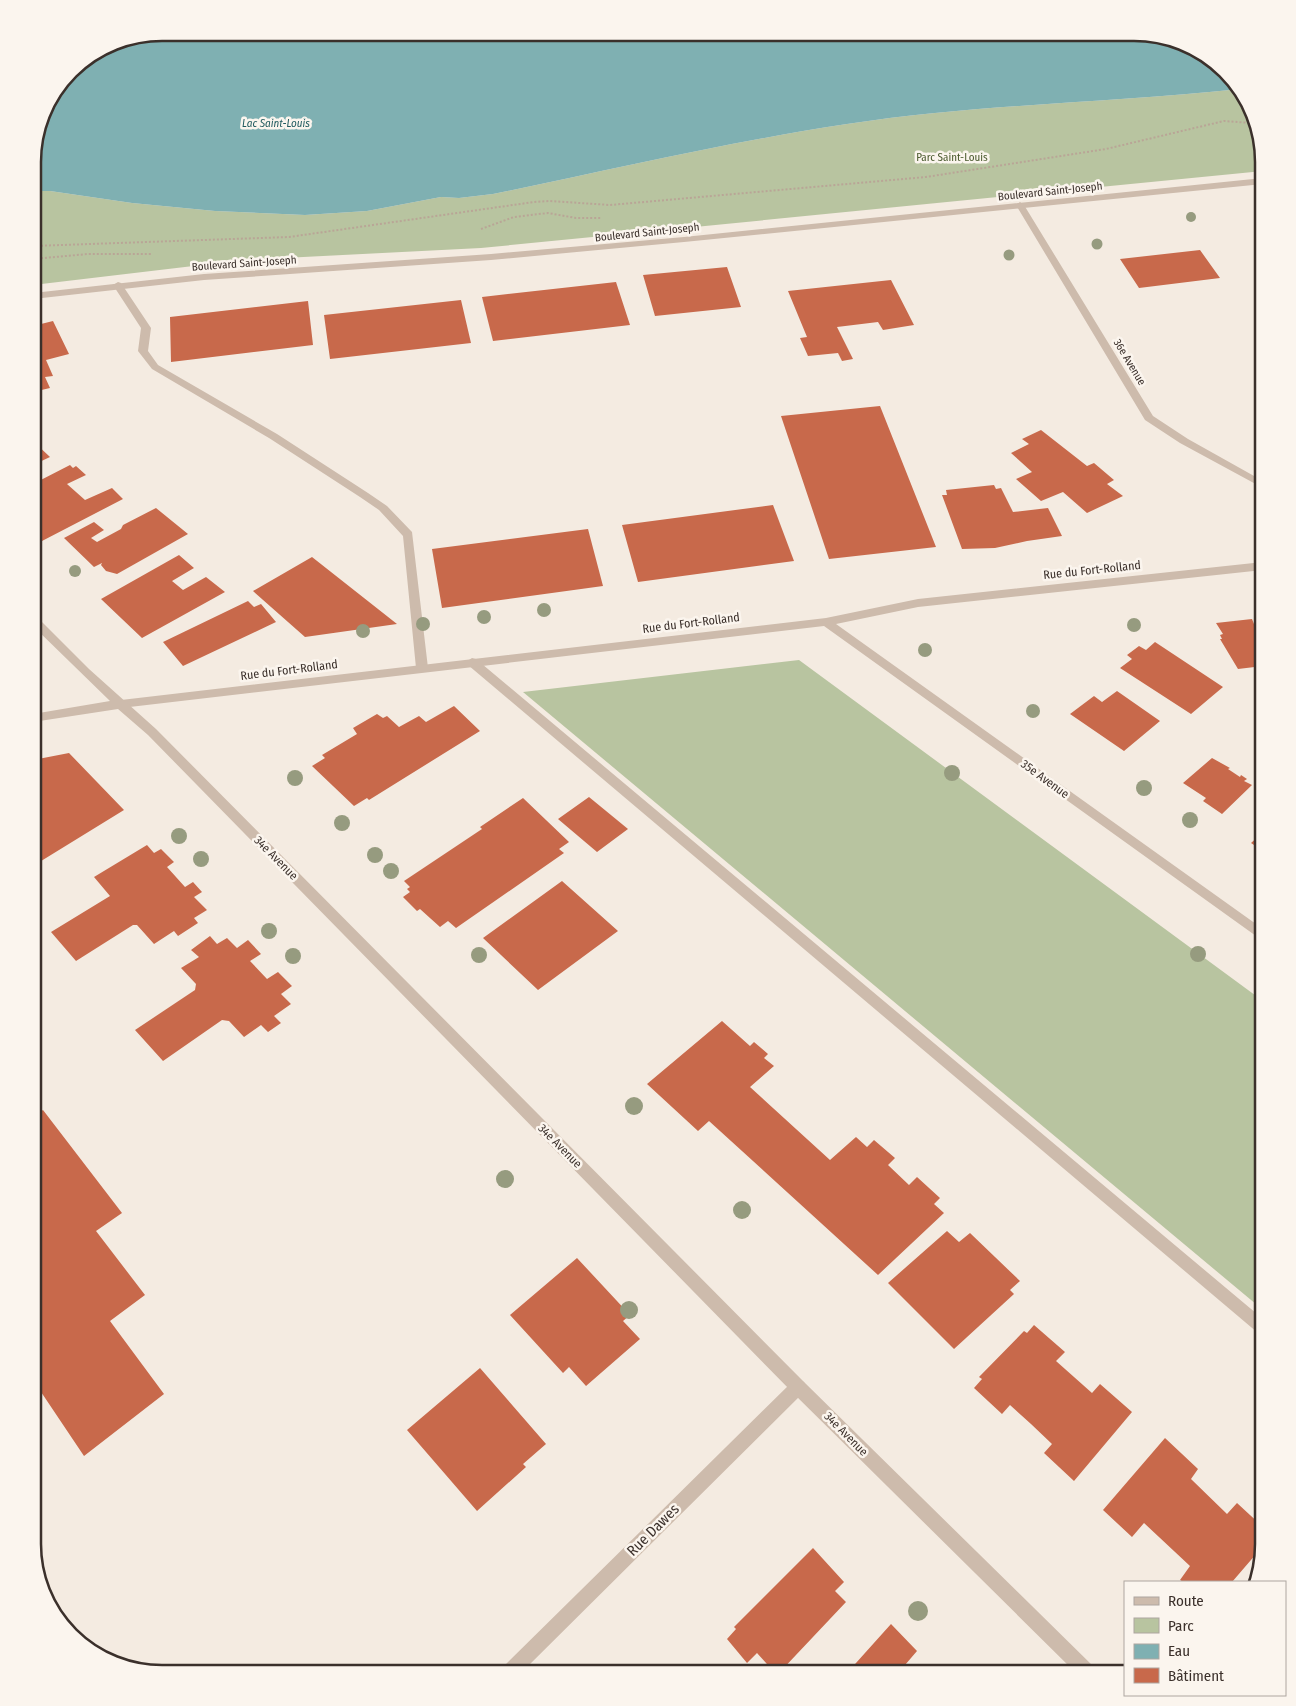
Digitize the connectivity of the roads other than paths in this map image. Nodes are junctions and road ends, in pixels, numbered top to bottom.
1 (1255, 182) edge
2 (1020, 206) junction
3 (118, 285) junction
4 (42, 295) edge
5 (1255, 480) edge
6 (1255, 567) edge
7 (826, 622) junction
8 (42, 629) edge
9 (472, 662) junction
10 (422, 668) junction
11 (121, 704) junction
12 (42, 717) edge
13 (1255, 930) edge
14 (1255, 1320) edge
15 (798, 1387) junction
16 (518, 1665) edge
17 (1079, 1665) edge

1 - 2 street, Boulevard Saint-Joseph
2 - 3 street, Boulevard Saint-Joseph
2 - 5 street, 36e Avenue
3 - 4 street, Boulevard Saint-Joseph
3 - 10 street
6 - 7 street, Rue du Fort-Rolland
7 - 9 street, Rue du Fort-Rolland
7 - 13 street, 35e Avenue
8 - 11 street, 34e Avenue
9 - 10 street, Rue du Fort-Rolland
9 - 14 street
10 - 11 street, Rue du Fort-Rolland
11 - 12 street, Rue du Fort-Rolland
11 - 15 street, 34e Avenue
15 - 16 street, Rue Dawes
15 - 17 street, 34e Avenue

